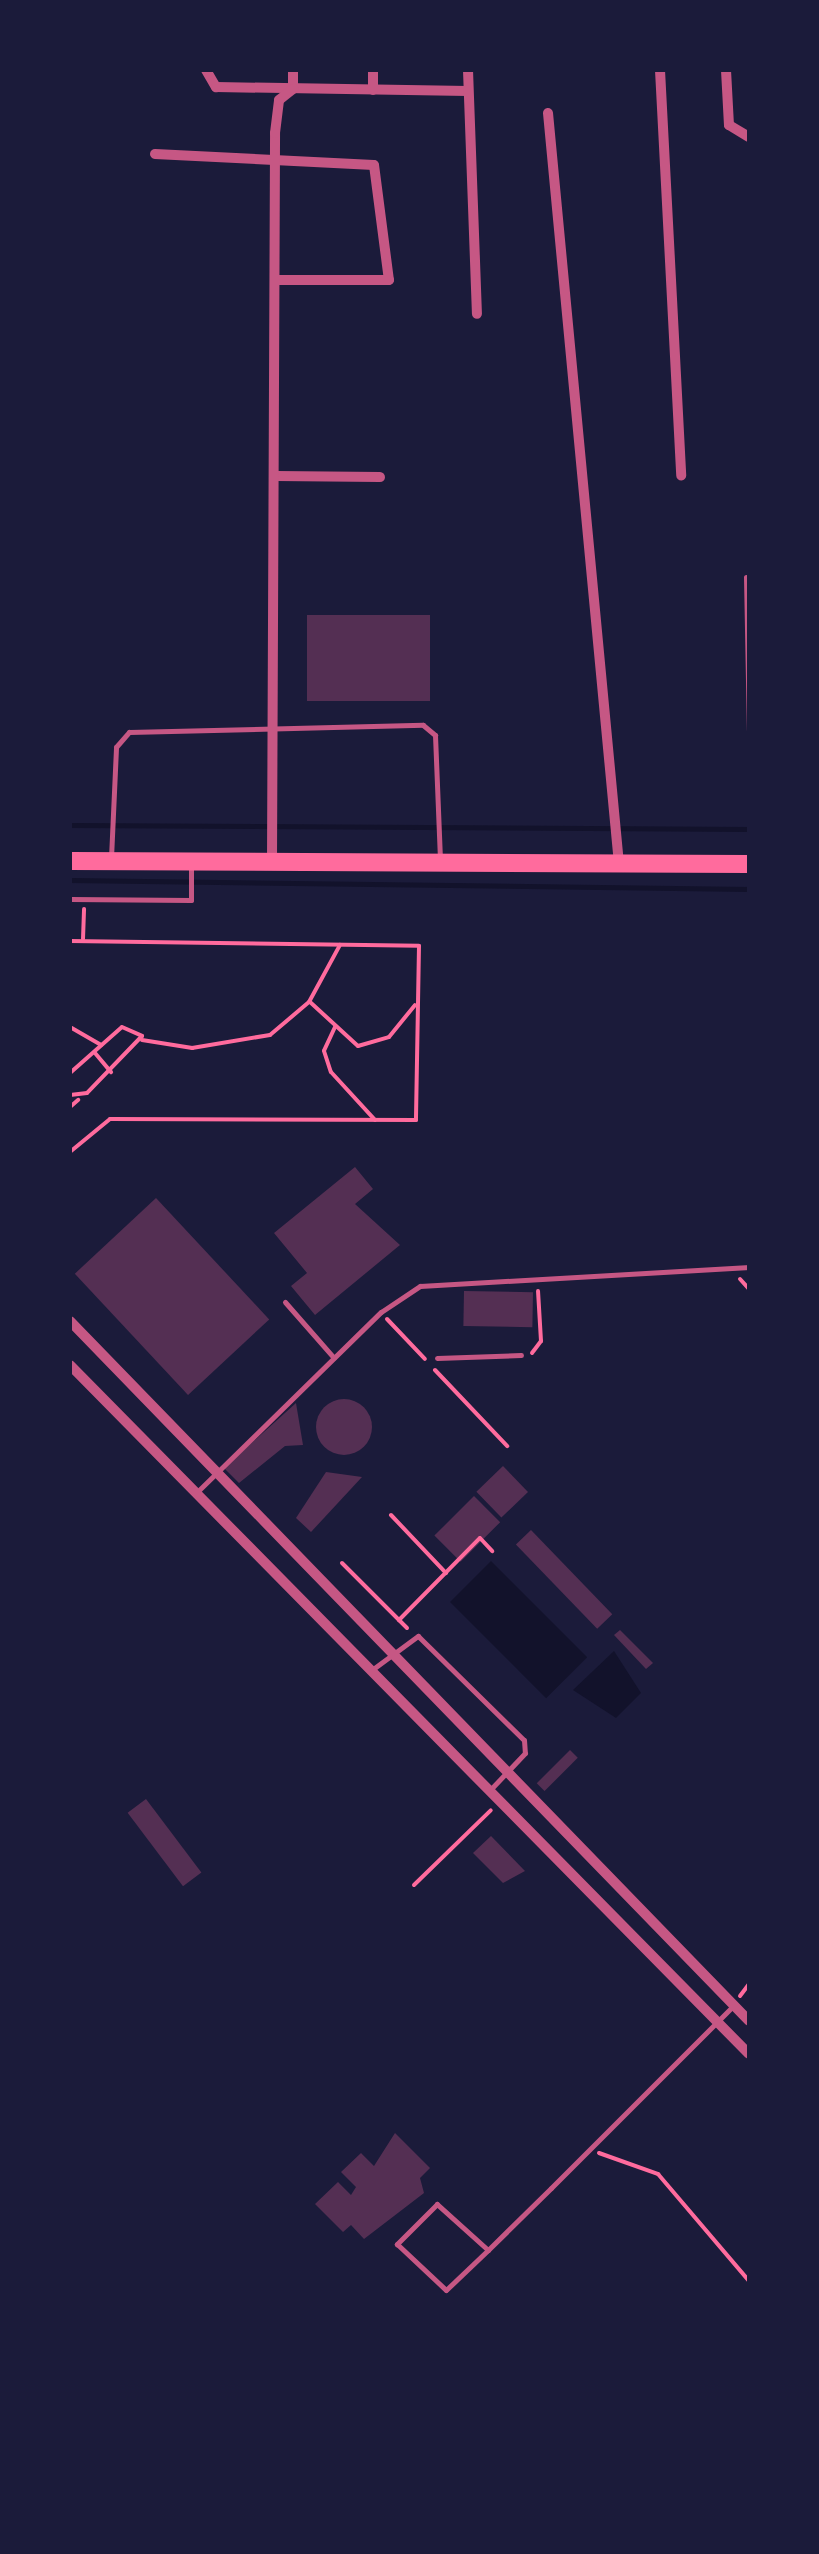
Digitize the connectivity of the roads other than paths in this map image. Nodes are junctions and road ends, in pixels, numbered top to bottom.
1 (206, 70) edge
2 (293, 70) edge
3 (373, 70) edge
4 (468, 70) edge
5 (660, 70) edge
6 (726, 70) edge
7 (293, 89) junction
8 (373, 90) junction
9 (468, 91) junction
10 (548, 113) dead end
11 (749, 137) edge
12 (155, 154) dead end
13 (276, 160) junction
14 (276, 280) junction
15 (477, 314) dead end
16 (276, 476) junction
17 (680, 476) dead end
18 (380, 478) dead end
19 (746, 577) dead end
20 (278, 727) junction
21 (749, 730) edge
22 (70, 861) edge
23 (111, 861) junction
24 (191, 861) junction
25 (272, 861) junction
26 (440, 862) junction
27 (619, 864) junction
28 (749, 864) edge
29 (70, 899) edge
30 (749, 1268) edge
31 (285, 1302) dead end
32 (70, 1321) edge
33 (521, 1354) road end
34 (334, 1358) junction
35 (437, 1358) dead end
36 (70, 1366) edge
37 (219, 1471) junction
38 (198, 1492) junction
39 (393, 1650) junction
40 (373, 1669) junction
41 (507, 1772) junction
42 (491, 1789) junction
43 (734, 2004) junction
44 (749, 2020) edge
45 (717, 2021) junction
46 (749, 2054) edge
47 (488, 2250) junction

1 - 7 street
2 - 7 street
3 - 8 street
4 - 9 street
5 - 17 street
6 - 11 street
7 - 8 street
7 - 13 street
8 - 9 street
9 - 15 street
10 - 27 street
12 - 13 street
13 - 14 street
13 - 14 street
14 - 16 street
16 - 18 street
16 - 20 street
19 - 21 lane
20 - 23 lane
20 - 25 street
20 - 26 lane
22 - 23 highway
23 - 24 highway
24 - 25 highway
24 - 29 lane
25 - 26 highway
26 - 27 highway
27 - 28 highway
30 - 34 lane
31 - 34 lane
32 - 37 street
33 - 35 lane
34 - 37 lane
36 - 38 street
37 - 38 lane
37 - 39 street
38 - 40 street
39 - 40 lane
39 - 41 street
39 - 41 lane
40 - 42 street
41 - 42 lane
41 - 43 street
42 - 45 street
43 - 44 street
43 - 45 lane
45 - 46 street
45 - 47 lane
47 - 47 lane

